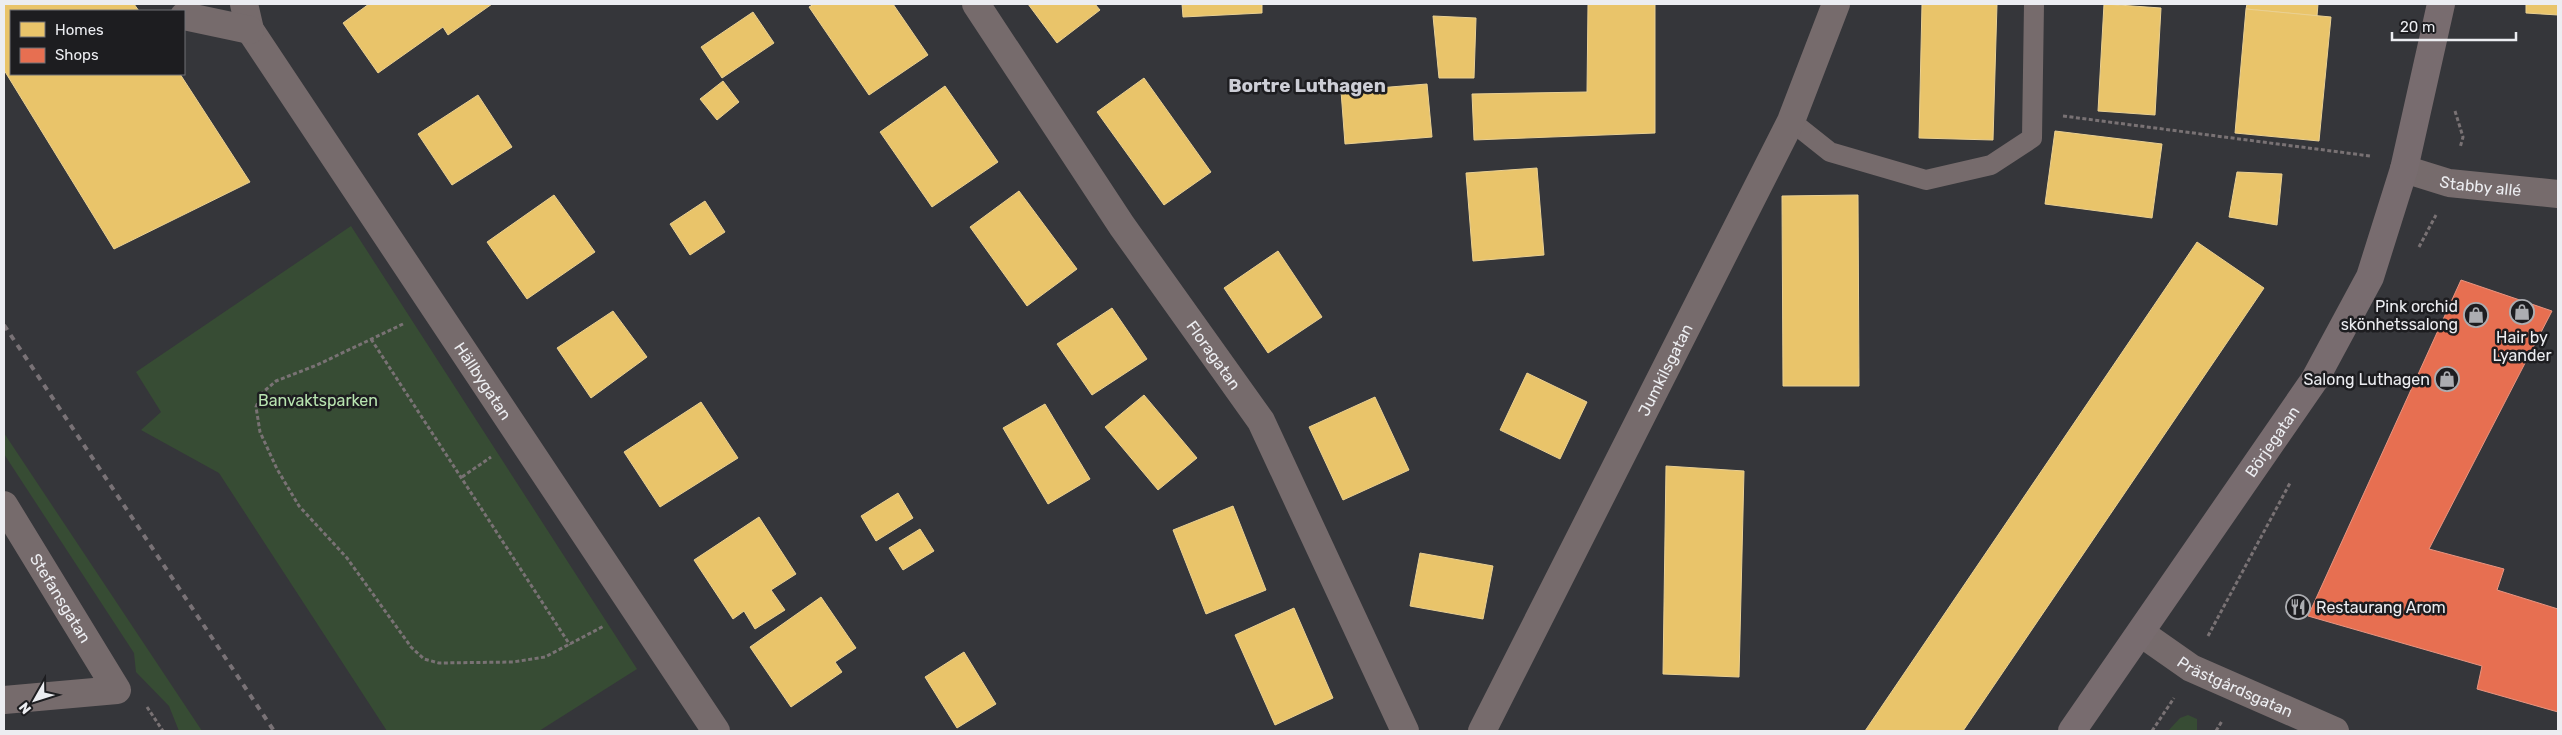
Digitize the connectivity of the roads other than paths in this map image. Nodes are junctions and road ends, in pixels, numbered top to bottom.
1 (244, 4) edge
2 (976, 4) edge
3 (1836, 4) edge
4 (2034, 4) edge
5 (2441, 4) edge
6 (185, 16) edge
7 (250, 30) junction
8 (1791, 121) junction
9 (2404, 169) junction
10 (2558, 194) edge
11 (4, 505) edge
12 (2142, 633) junction
13 (4, 700) edge
14 (716, 731) edge
15 (1405, 731) edge
16 (1482, 731) edge
17 (2072, 731) edge
18 (2334, 731) edge

1 - 7 street, Hällbygatan
2 - 15 street, Floragatan
3 - 8 street, Jumkilsgatan
4 - 8 lane
5 - 9 street, Börjegatan
6 - 7 street
7 - 14 street, Hällbygatan
8 - 16 street, Jumkilsgatan
9 - 10 street, Stabby allé
9 - 12 street, Börjegatan
11 - 13 street, Stefansgatan
12 - 17 street, Börjegatan
12 - 18 street, Prästgårdsgatan

